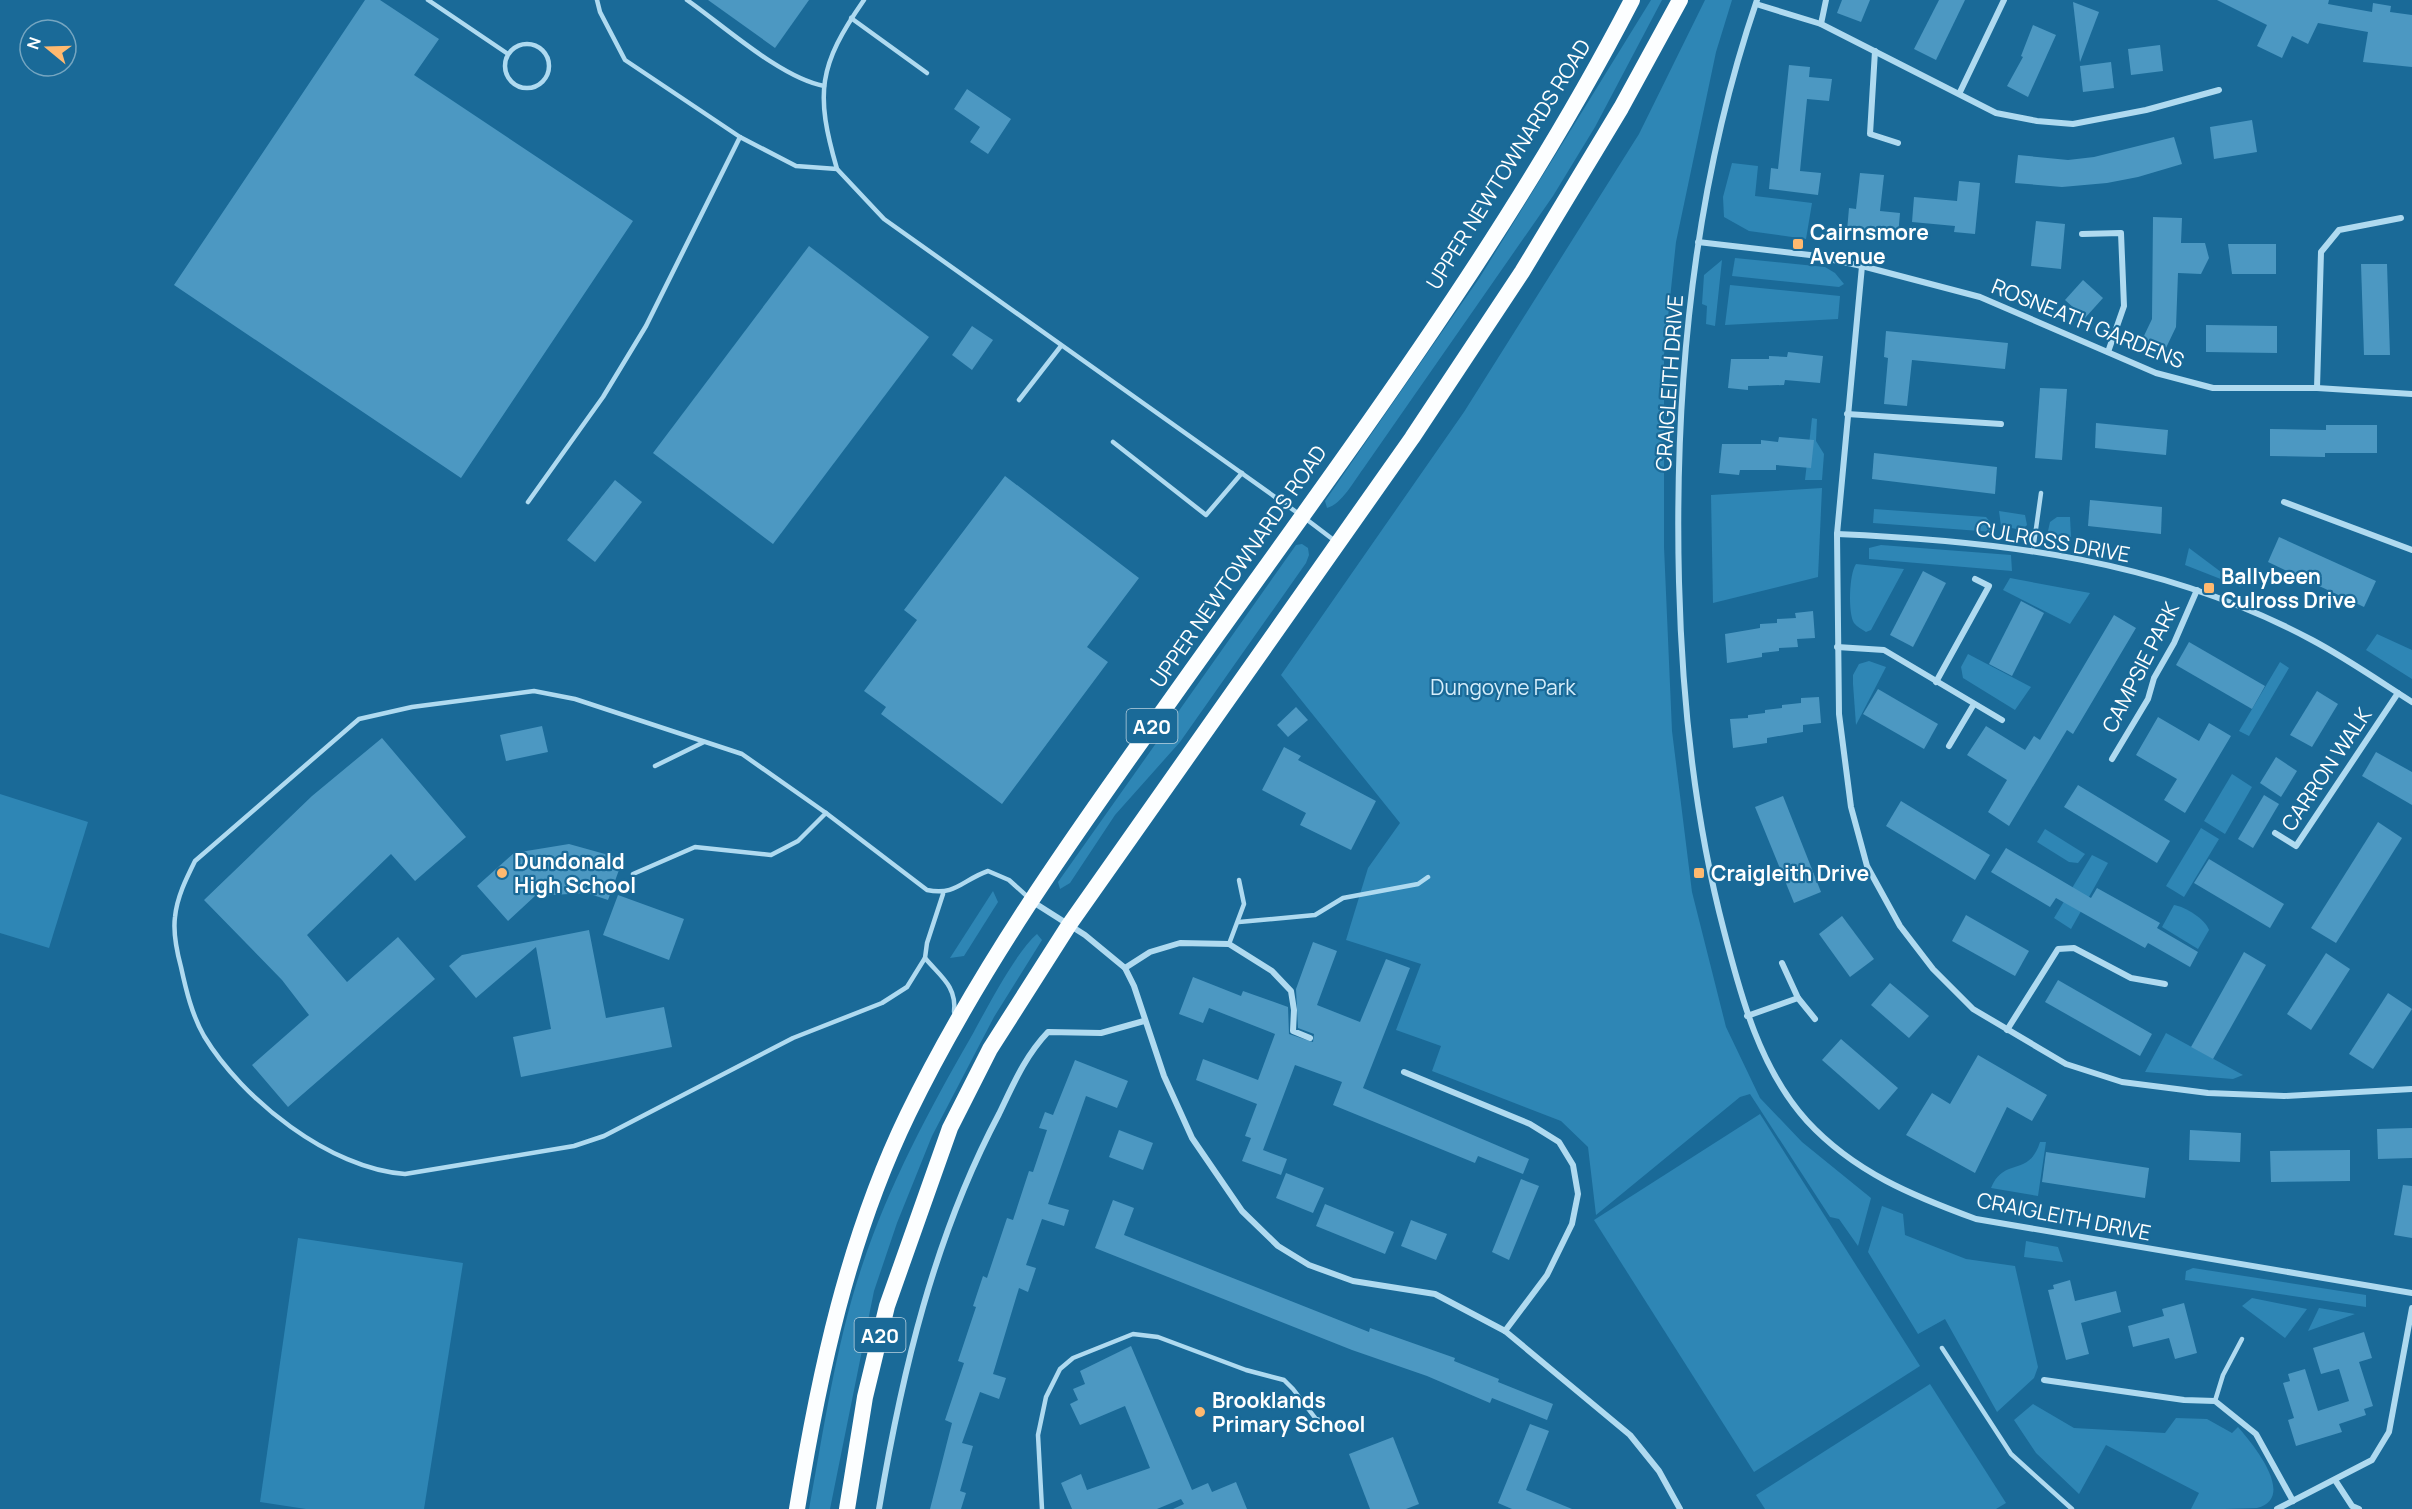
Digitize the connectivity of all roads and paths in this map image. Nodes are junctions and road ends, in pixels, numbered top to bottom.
1 (428, 0) edge
2 (597, 0) edge
3 (687, 0) edge
4 (864, 0) edge
5 (1632, 0) edge
6 (1680, 0) edge
7 (1826, 0) edge
8 (2004, 0) edge
9 (1756, 2) edge
10 (851, 18) junction
11 (1821, 24) junction
12 (1875, 51) junction
13 (508, 54) junction
14 (927, 72) dead end
15 (824, 86) junction
16 (2219, 90) dead end
17 (1960, 92) junction
18 (740, 137) junction
19 (1898, 143) dead end
20 (837, 169) junction
21 (2401, 218) dead end
22 (2082, 234) dead end
23 (1698, 242) junction
24 (1862, 266) junction
25 (1060, 346) junction
26 (2108, 352) junction
27 (2317, 388) junction
28 (2412, 394) edge
29 (1019, 400) dead end
30 (1847, 414) junction
31 (2001, 424) dead end
32 (1113, 442) dead end
33 (1242, 473) junction
34 (2041, 493) dead end
35 (528, 502) dead end
36 (2284, 502) dead end
37 (1301, 516) junction
38 (1837, 534) junction
39 (1337, 543) junction
40 (2411, 547) edge
41 (2033, 550) junction
42 (1975, 579) dead end
43 (2197, 590) junction
44 (1837, 647) junction
45 (1936, 682) junction
46 (2398, 693) junction
47 (2412, 702) edge
48 (1974, 704) junction
49 (2002, 720) dead end
50 (704, 742) junction
51 (1949, 746) dead end
52 (2112, 759) dead end
53 (655, 766) dead end
54 (826, 813) junction
55 (2275, 833) dead end
56 (633, 874) dead end
57 (1428, 877) dead end
58 (1239, 880) dead end
59 (943, 894) junction
60 (1031, 901) junction
61 (1239, 922) junction
62 (1068, 925) junction
63 (1229, 944) junction
64 (925, 958) junction
65 (1782, 963) dead end
66 (1125, 968) junction
67 (2165, 984) dead end
68 (1798, 998) junction
69 (1747, 1016) junction
70 (1815, 1019) dead end
71 (1144, 1021) junction
72 (953, 1030) junction
73 (2007, 1030) junction
74 (1310, 1038) dead end
75 (1404, 1072) dead end
76 (2412, 1089) edge
77 (2412, 1293) edge
78 (2412, 1308) edge
79 (1505, 1331) junction
80 (2242, 1339) dead end
81 (1942, 1348) dead end
82 (2044, 1380) dead end
83 (2216, 1401) junction
84 (1356, 1429) dead end
85 (2334, 1480) junction
86 (2293, 1501) junction
87 (797, 1509) edge
88 (847, 1509) edge
89 (879, 1509) edge
90 (1042, 1509) edge
91 (1680, 1509) edge
92 (2072, 1509) edge
93 (2277, 1509) edge
94 (2359, 1509) edge

1 - 13 lane
2 - 18 lane
3 - 15 lane
4 - 10 lane
5 - 37 highway, UPPER NEWTOWNARDS ROAD / A20
6 - 39 highway, A20
7 - 11 street
8 - 17 street
9 - 11 street
9 - 23 street, CRAIGLEITH DRIVE
10 - 14 lane
10 - 15 lane
11 - 12 street
12 - 17 street
12 - 19 street
13 - 13 lane
15 - 20 lane
16 - 17 street
18 - 20 lane
18 - 35 lane
20 - 25 lane
21 - 27 street
22 - 26 street
23 - 24 street
23 - 69 street, CRAIGLEITH DRIVE
24 - 26 street, ROSNEATH GARDENS
24 - 30 street
25 - 29 lane
25 - 33 lane
26 - 27 street, ROSNEATH GARDENS
27 - 28 street, ROSNEATH GARDENS
30 - 31 street
30 - 38 street
32 - 33 lane
33 - 37 lane
34 - 41 lane
36 - 40 street
37 - 39 lane
37 - 60 highway, UPPER NEWTOWNARDS ROAD / A20
38 - 41 street, CULROSS DRIVE
38 - 44 street
39 - 62 highway, A20
41 - 43 street, CULROSS DRIVE
42 - 45 street
43 - 46 street, CULROSS DRIVE
43 - 52 street, CAMPSIE PARK
44 - 45 street
44 - 73 street
45 - 48 street
46 - 47 street, CULROSS DRIVE
46 - 55 street, CARRON WALK
48 - 49 street
48 - 51 street
50 - 53 lane
50 - 54 lane
50 - 64 lane
54 - 56 lane
54 - 59 lane
57 - 61 lane
58 - 61 lane
59 - 60 lane
59 - 64 lane
60 - 62 street
60 - 72 highway, UPPER NEWTOWNARDS ROAD / A20
61 - 63 lane
62 - 66 street
62 - 88 highway, A20
63 - 66 street
63 - 74 street
64 - 72 lane
65 - 68 street
66 - 71 street
67 - 73 street
68 - 69 street
68 - 70 street
69 - 77 street, CRAIGLEITH DRIVE
71 - 79 street
71 - 89 street
72 - 87 highway, UPPER NEWTOWNARDS ROAD / A20
73 - 76 street
75 - 79 street
78 - 85 street
79 - 91 street
80 - 83 lane
81 - 92 lane
82 - 83 street
83 - 86 street
84 - 90 lane
85 - 86 street
85 - 94 street
86 - 93 street

